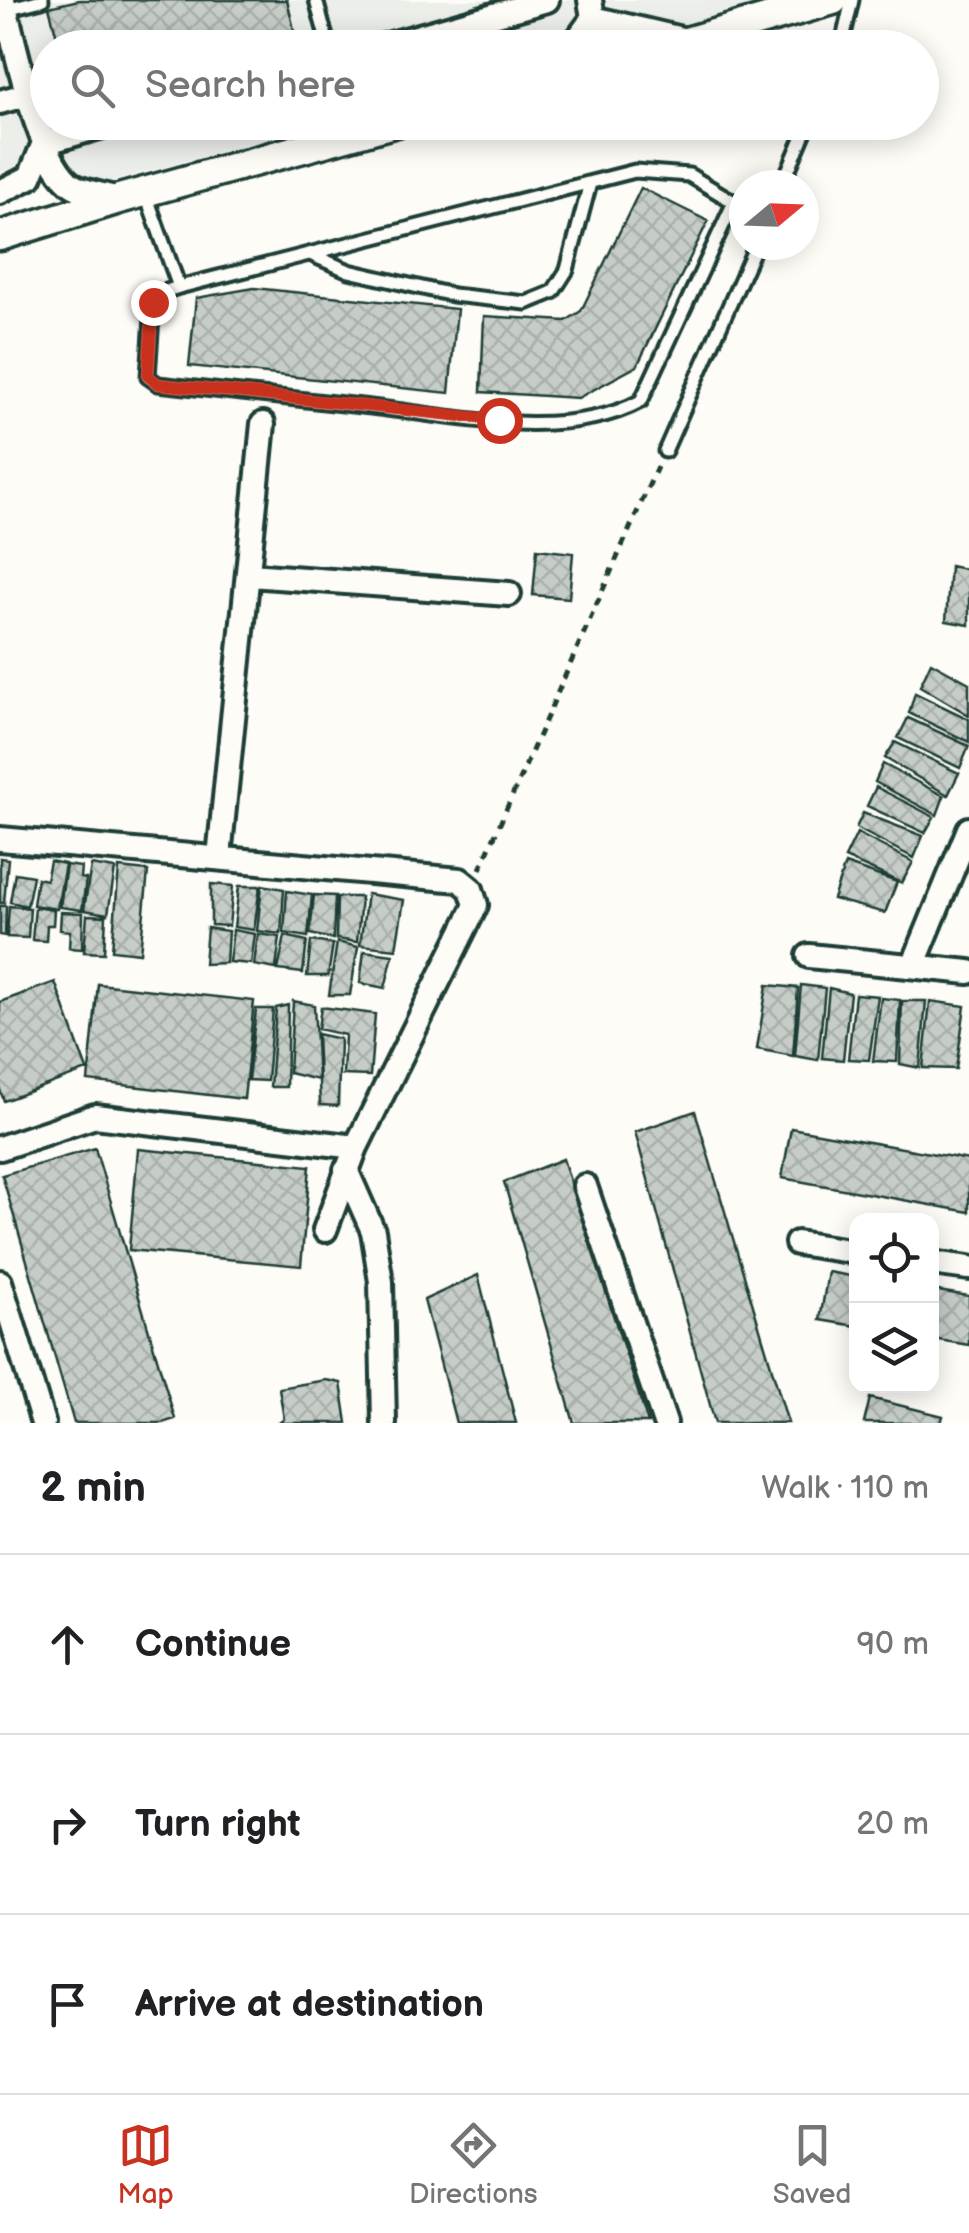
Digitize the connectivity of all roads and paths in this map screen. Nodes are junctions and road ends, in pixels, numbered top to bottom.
1 (42, 0) edge
2 (316, 0) edge
3 (547, 0) edge
4 (833, 0) edge
5 (852, 0) edge
6 (4, 5) edge
7 (591, 9) edge
8 (324, 30) edge
9 (441, 30) edge
10 (643, 30) edge
11 (727, 30) edge
12 (845, 30) edge
13 (28, 94) junction
14 (30, 100) edge
15 (0, 102) edge
16 (43, 140) edge
17 (57, 140) edge
18 (331, 140) edge
19 (801, 140) edge
20 (44, 144) junction
21 (788, 170) edge
22 (590, 182) junction
23 (0, 192) edge
24 (132, 195) junction
25 (729, 199) edge
26 (729, 225) edge
27 (0, 236) edge
28 (310, 254) junction
29 (749, 260) edge
30 (179, 287) junction
31 (264, 424) dead end
32 (665, 451) joint
33 (250, 575) junction
34 (509, 594) dead end
35 (969, 829) edge
36 (0, 839) edge
37 (219, 857) junction
38 (471, 889) junction
39 (808, 956) dead end
40 (913, 966) junction
41 (969, 972) edge
42 (356, 1146) junction
43 (0, 1148) edge
44 (346, 1170) junction
45 (585, 1186) dead end
46 (325, 1230) dead end
47 (797, 1243) dead end
48 (849, 1251) edge
49 (939, 1264) edge
50 (969, 1268) edge
51 (0, 1282) edge
52 (42, 1423) edge
53 (384, 1423) edge
54 (665, 1423) edge

1 - 6 lane
2 - 8 lane
3 - 9 street
4 - 11 street
5 - 12 lane
6 - 13 street
7 - 10 street
13 - 14 street
13 - 15 street
16 - 20 street
17 - 20 street
18 - 24 street
19 - 21 lane
20 - 23 street
20 - 24 street
22 - 25 lane
22 - 28 lane
22 - 28 lane
24 - 27 street
24 - 30 lane
26 - 30 lane
28 - 30 lane
29 - 32 lane
31 - 33 street
32 - 38 path
33 - 34 street
33 - 37 street
35 - 40 street
36 - 37 street
37 - 38 street
38 - 42 street
39 - 40 street
40 - 41 street
42 - 43 street
42 - 44 street
44 - 46 street
44 - 53 street
45 - 54 street
47 - 48 street
49 - 50 street
51 - 52 street

